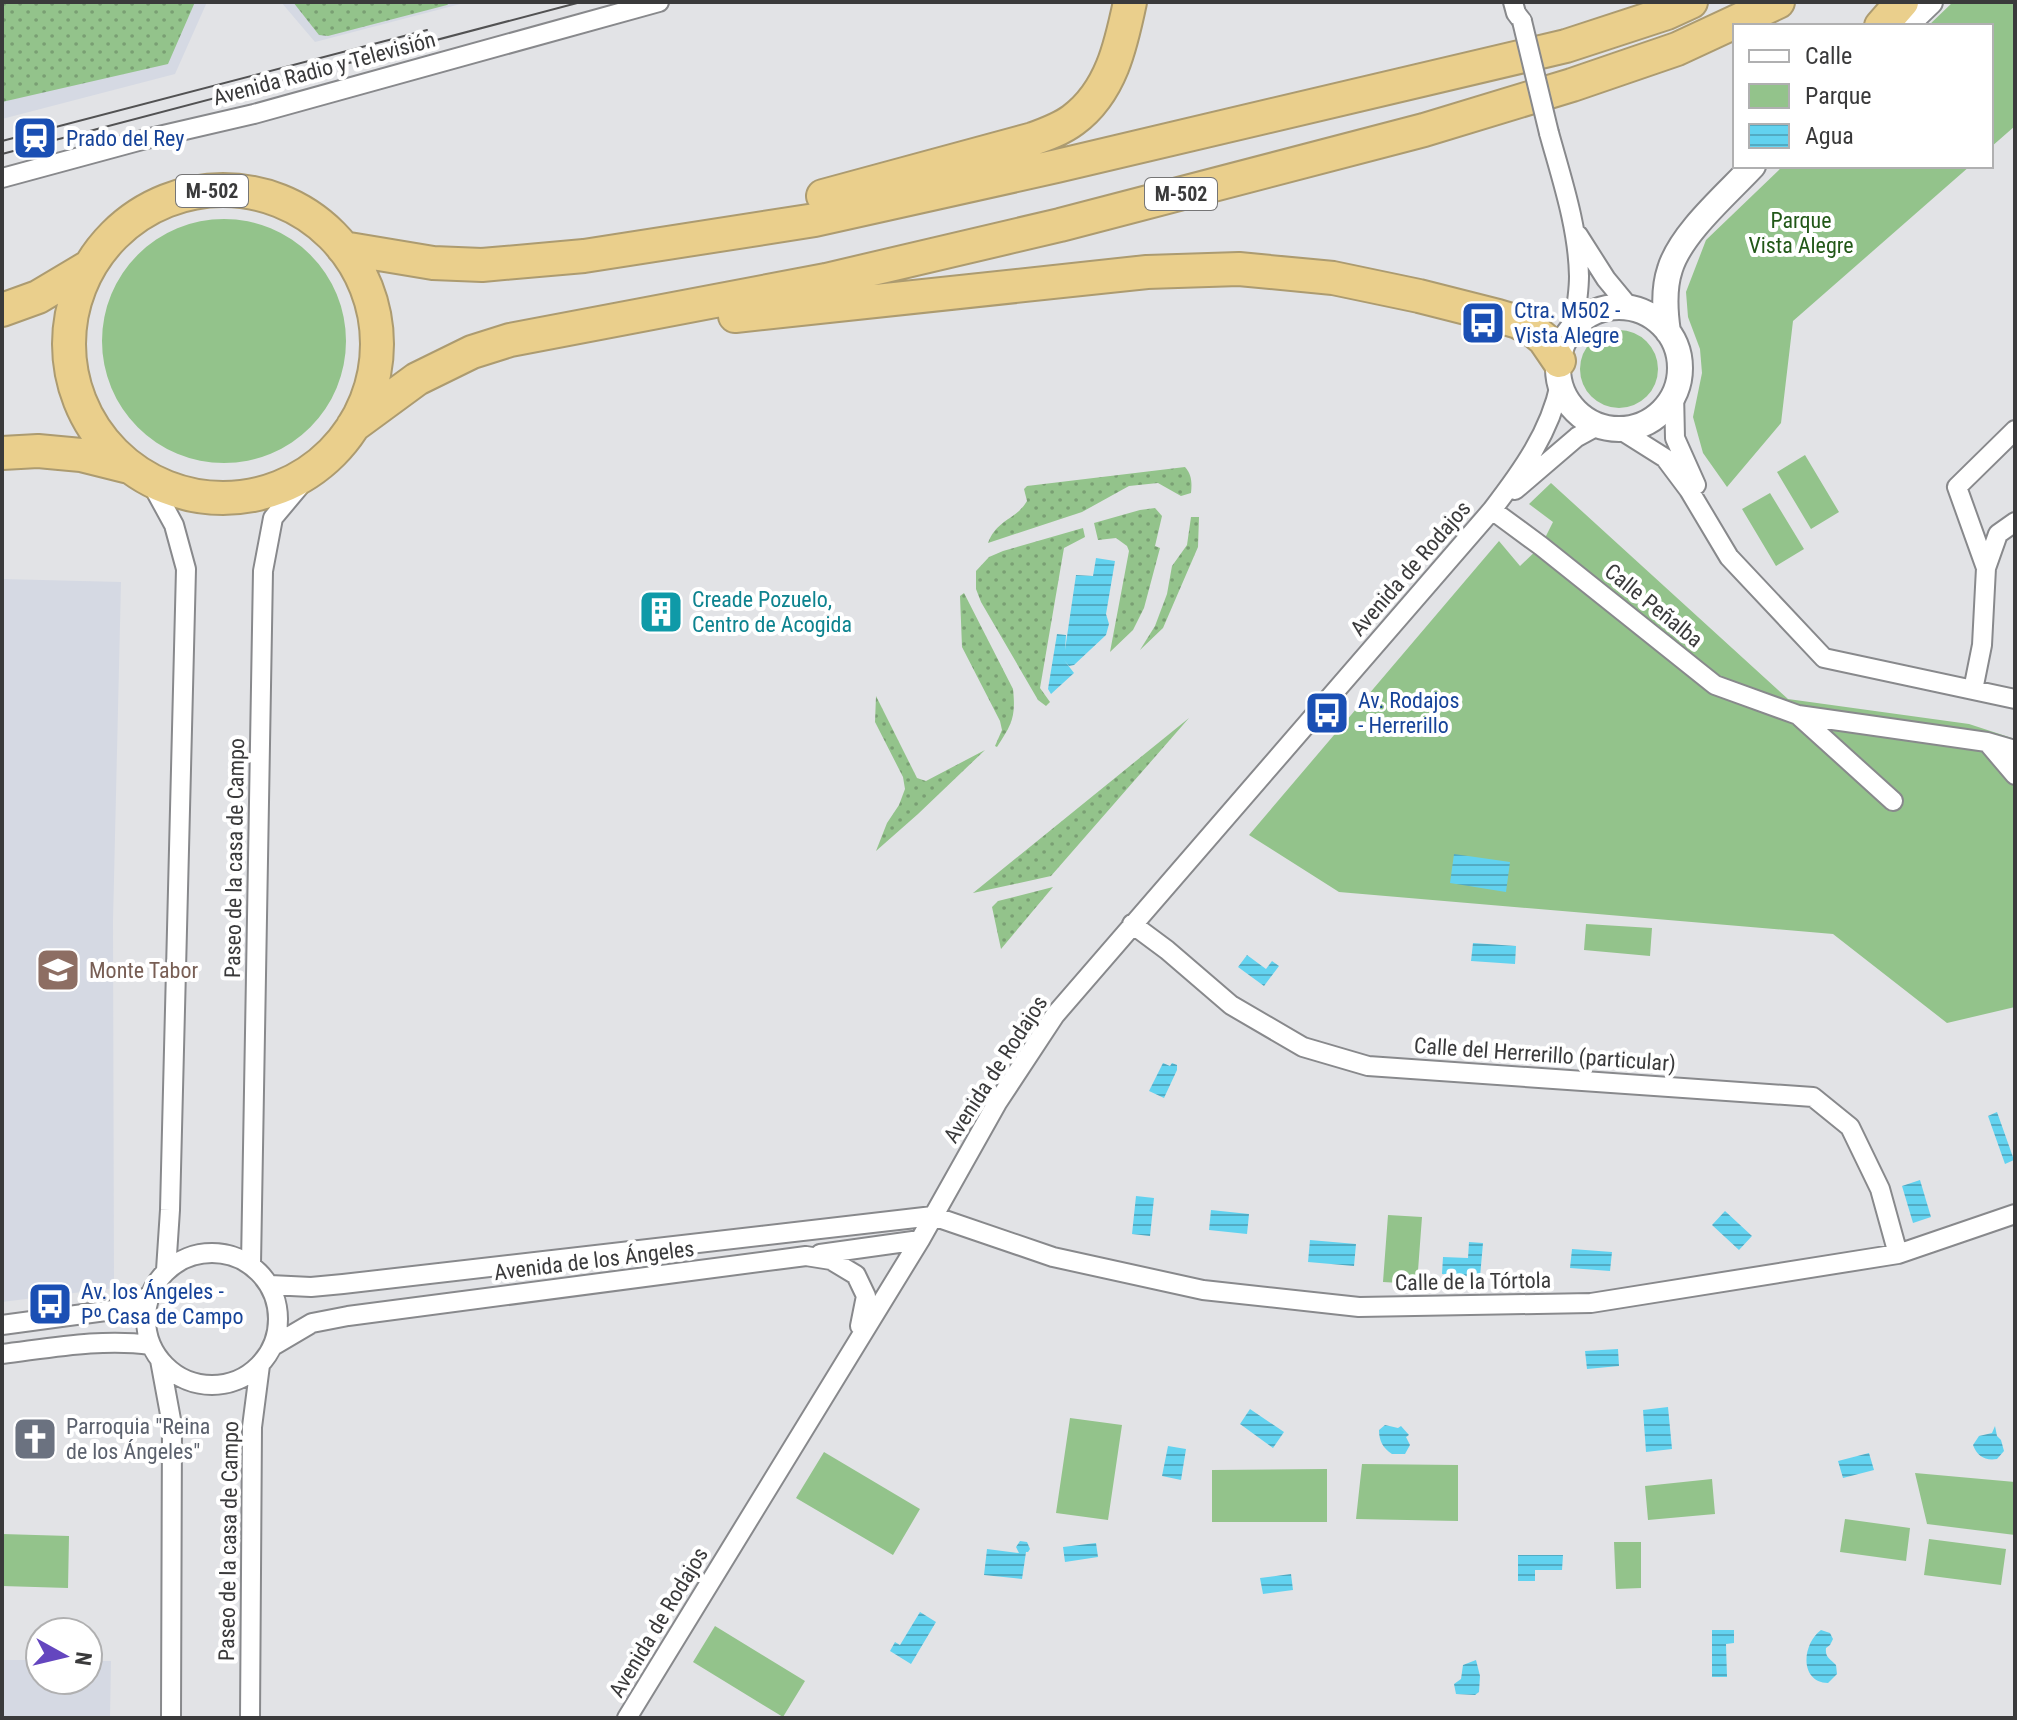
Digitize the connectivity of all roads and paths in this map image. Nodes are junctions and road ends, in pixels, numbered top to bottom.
1 (659, 2) edge
2 (1130, 2) edge
3 (1516, 2) edge
4 (1691, 2) edge
5 (1778, 2) edge
6 (1902, 2) edge
7 (1930, 2) edge
8 (1883, 24) edge
9 (1907, 24) edge
10 (1751, 168) edge
11 (2, 178) edge
12 (1574, 228) junction
13 (343, 248) junction
14 (584, 256) junction
15 (90, 266) junction
16 (1630, 308) junction
17 (2, 310) edge
18 (1573, 327) junction
19 (568, 329) junction
20 (1668, 332) junction
21 (1559, 372) junction
22 (1674, 392) junction
23 (353, 426) junction
24 (1609, 427) junction
25 (2015, 430) edge
26 (2, 453) edge
27 (314, 469) junction
28 (139, 474) junction
29 (1492, 510) junction
30 (2015, 522) edge
31 (1729, 557) junction
32 (1986, 568) junction
33 (1973, 690) junction
34 (2015, 699) edge
35 (1798, 715) junction
36 (1987, 742) junction
37 (2015, 750) edge
38 (2015, 775) edge
39 (1893, 801) dead end
40 (1132, 924) junction
41 (2015, 1214) edge
42 (933, 1216) junction
43 (920, 1240) junction
44 (1898, 1254) junction
45 (806, 1256) junction
46 (251, 1264) junction
47 (166, 1270) junction
48 (270, 1285) junction
49 (150, 1295) junction
50 (2, 1325) edge
51 (858, 1340) junction
52 (273, 1346) junction
53 (156, 1353) junction
54 (2, 1354) edge
55 (260, 1365) junction
56 (171, 1718) edge
57 (250, 1718) edge
58 (627, 1718) edge

1 - 11 street, Avenida Radio y Televisión
2 - 14 highway, M-502
3 - 12 street, bridge
4 - 14 highway, M-502
5 - 19 highway, M-502
6 - 8 highway
7 - 9 main road
10 - 20 main road
12 - 16 street
12 - 18 street
13 - 14 highway, M-502
13 - 15 highway, M-502
13 - 23 highway, M-502
15 - 17 highway, M-502
15 - 28 highway, M-502
16 - 18 main road
16 - 20 main road
18 - 21 main road
19 - 21 highway, M-502
19 - 23 highway, M-502
20 - 22 main road
21 - 24 main road
21 - 29 street, Avenida de Rodajos
22 - 24 main road
22 - 31 street
23 - 27 highway, M-502
24 - 29 street, Avenida de Rodajos
24 - 31 street
25 - 32 street
26 - 28 highway, M-502
27 - 28 highway, M-502
27 - 46 street, Paseo de la casa de Campo
28 - 47 street
29 - 35 street, Calle Peñalba
29 - 40 street, Avenida de Rodajos
30 - 32 street
31 - 33 street
32 - 33 street
33 - 34 street
35 - 36 street, Calle Peñalba
35 - 39 street, Calle Peñalba
36 - 37 street, Calle Peñalba
36 - 38 street
40 - 42 street, Avenida de Rodajos
40 - 44 street, Calle del Herrerillo (particular)
41 - 44 street, Calle de la Tórtola
42 - 43 street, Avenida de Rodajos
42 - 44 street, Calle de la Tórtola
42 - 48 street, Avenida de los Ángeles
43 - 45 street
43 - 51 street, Avenida de Rodajos
45 - 51 street, Avenida de los Ángeles
45 - 52 street, Avenida de los Ángeles
46 - 47 street
46 - 48 street
47 - 49 street
48 - 52 street
49 - 50 street
49 - 53 street
51 - 58 street, Avenida de Rodajos
52 - 55 street
53 - 54 street
53 - 55 street
53 - 56 street
55 - 57 street, Paseo de la casa de Campo

